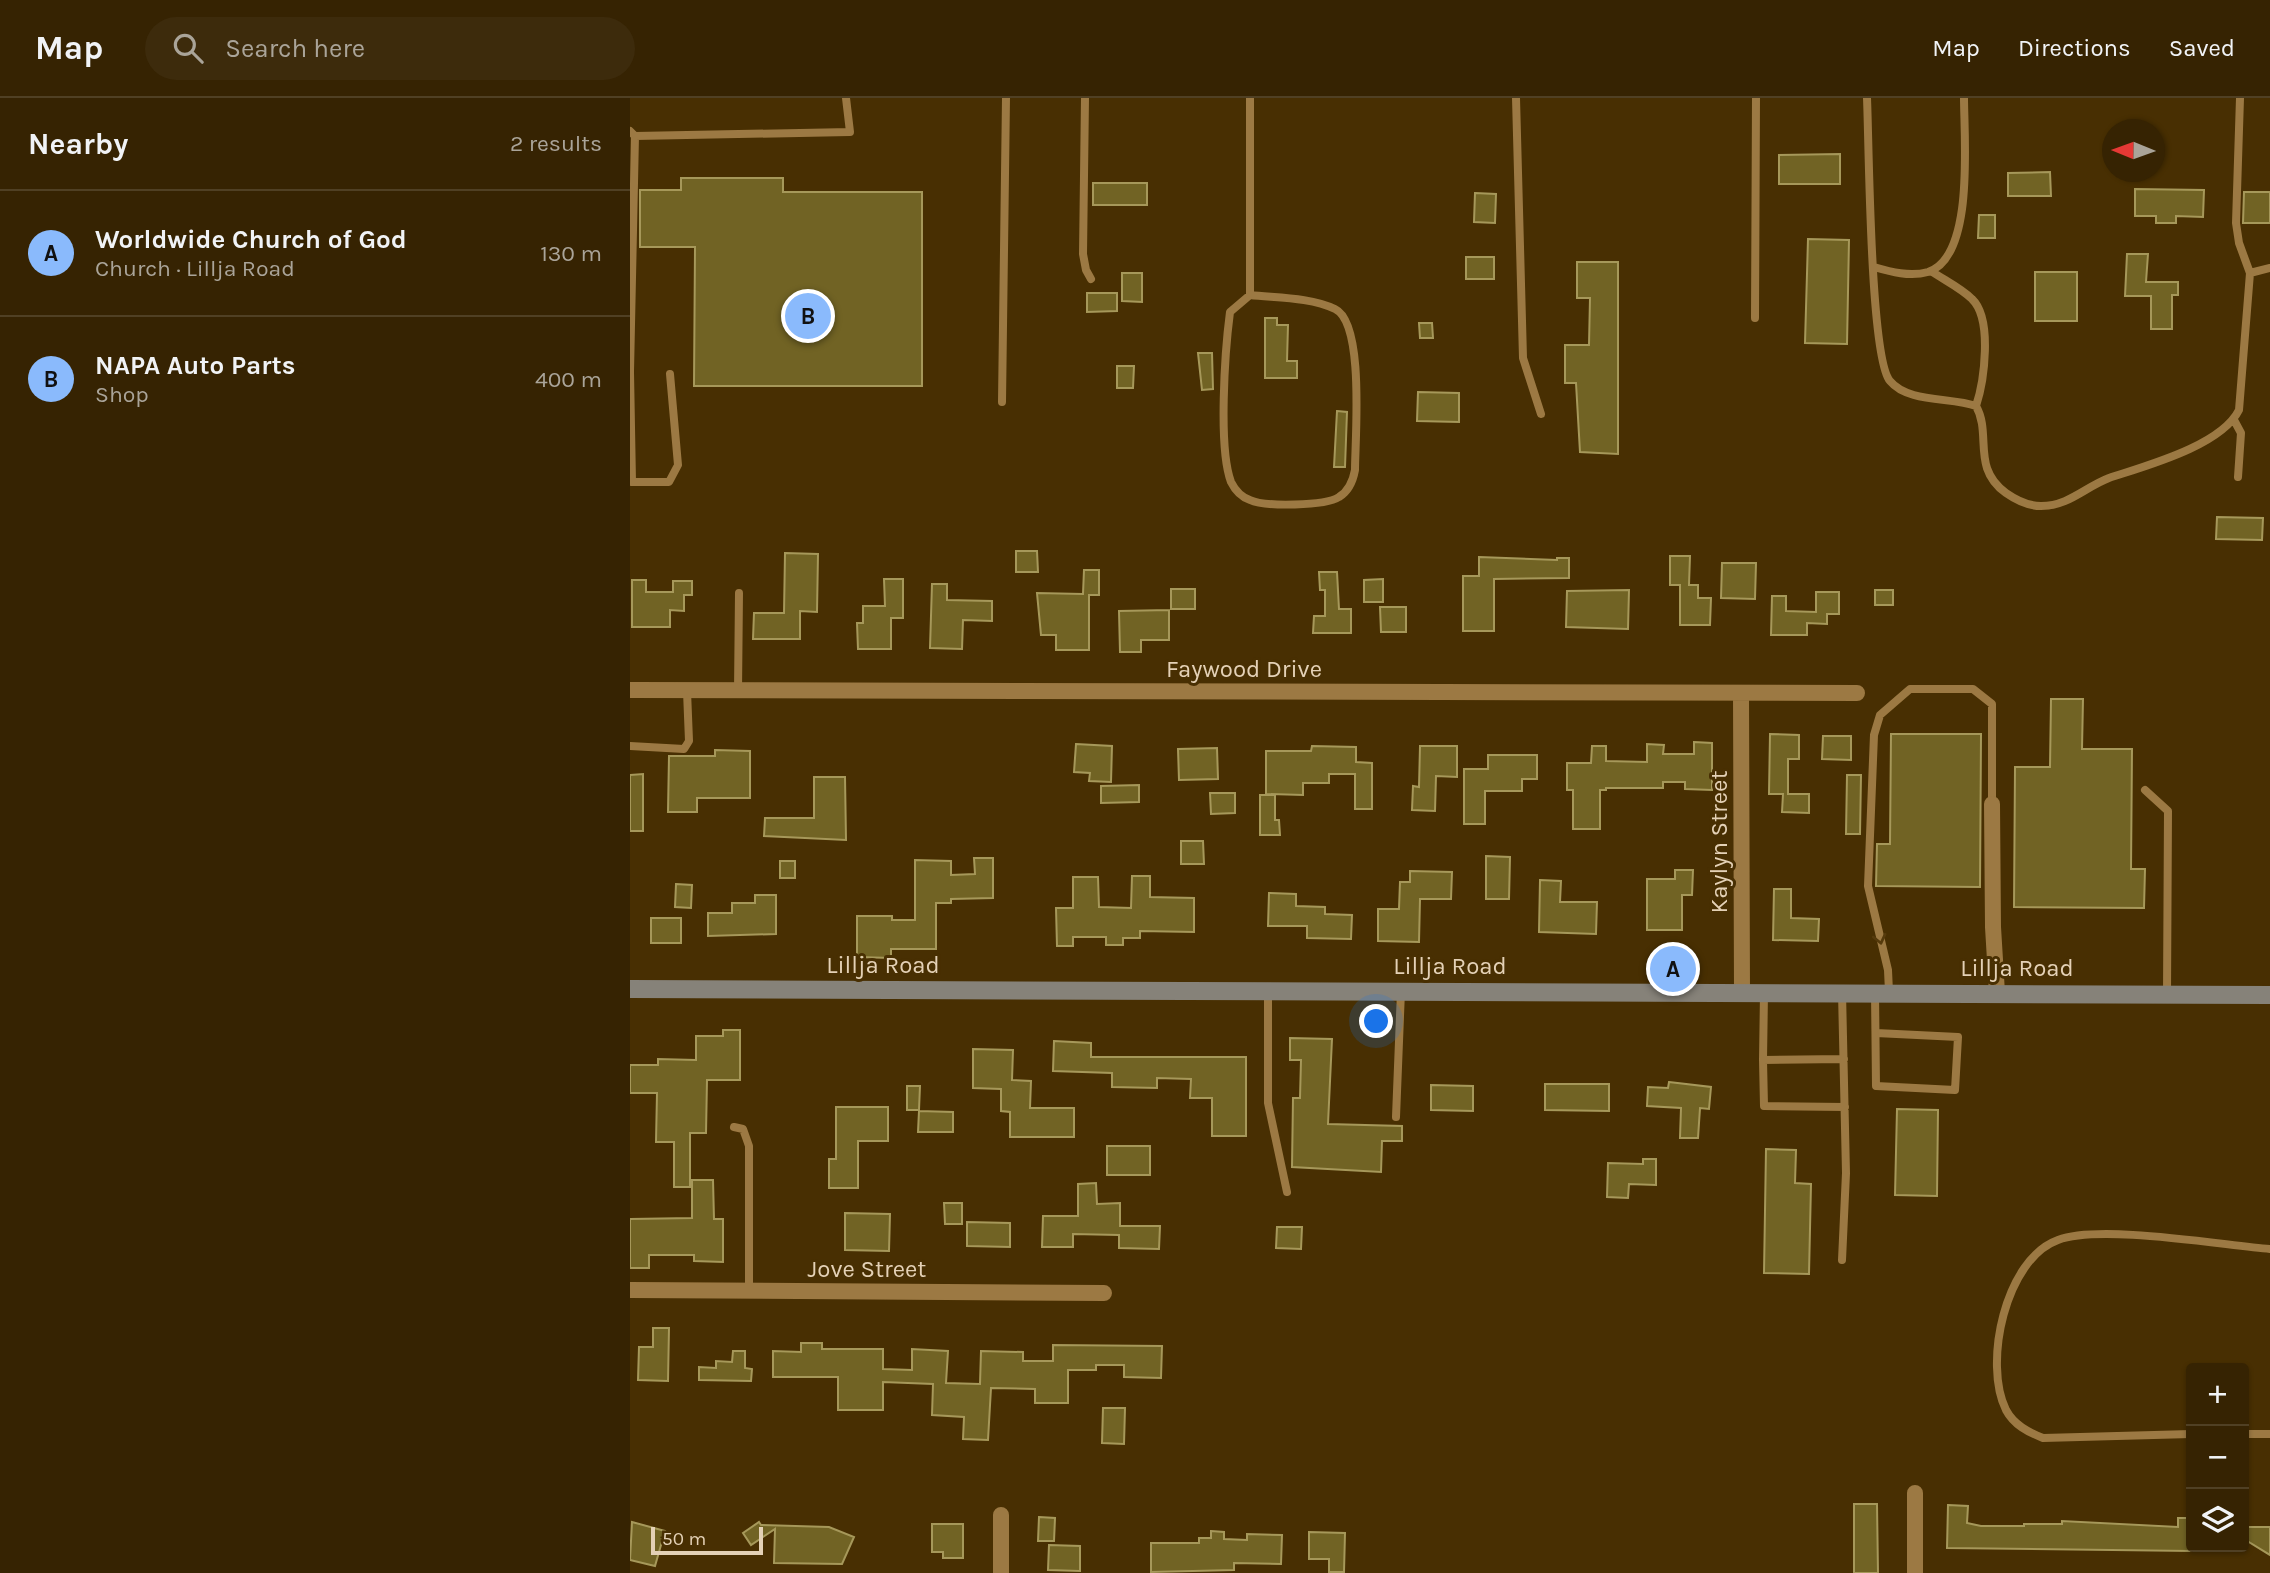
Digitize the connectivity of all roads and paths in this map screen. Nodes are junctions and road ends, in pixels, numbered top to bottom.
1 (846, 98) edge
2 (1006, 98) edge
3 (1085, 98) edge
4 (1250, 98) edge
5 (1516, 98) edge
6 (1756, 98) edge
7 (1867, 98) edge
8 (1964, 98) edge
9 (2240, 98) edge
10 (633, 134) edge
11 (633, 158) edge
12 (1874, 267) junction
13 (2270, 268) edge
14 (1931, 271) junction
15 (2250, 273) junction
16 (1091, 279) dead end
17 (1250, 295) junction
18 (631, 296) edge
19 (1755, 318) dead end
20 (670, 374) dead end
21 (1002, 402) dead end
22 (1976, 406) junction
23 (1541, 414) dead end
24 (2234, 420) junction
25 (2238, 477) dead end
26 (738, 593) dead end
27 (630, 691) edge
28 (687, 691) junction
29 (738, 691) junction
30 (1741, 693) junction
31 (1857, 693) dead end
32 (630, 746) edge
33 (2145, 790) dead end
34 (1992, 804) joint
35 (630, 989) edge
36 (1268, 990) junction
37 (1401, 990) junction
38 (1742, 992) junction
39 (1764, 992) junction
40 (1842, 992) junction
41 (1882, 992) junction
42 (1997, 993) junction
43 (2167, 993) junction
44 (2270, 995) edge
45 (1876, 1033) junction
46 (1844, 1059) junction
47 (1763, 1060) junction
48 (1845, 1107) junction
49 (1396, 1117) dead end
50 (734, 1126) dead end
51 (1287, 1192) dead end
52 (2270, 1249) edge
53 (1842, 1260) dead end
54 (630, 1290) edge
55 (749, 1291) junction
56 (1104, 1293) dead end
57 (2186, 1434) edge
58 (2249, 1434) edge
59 (2270, 1434) edge
60 (1915, 1493) dead end
61 (1001, 1515) dead end
62 (1001, 1573) edge
63 (1915, 1573) edge

1 - 10 lane
2 - 21 lane
3 - 16 lane
4 - 17 lane
5 - 23 lane
6 - 19 lane
7 - 12 lane
8 - 14 lane
9 - 15 lane
10 - 11 lane
11 - 18 lane
12 - 14 lane
12 - 22 lane
13 - 15 lane
14 - 22 lane
15 - 24 lane
17 - 17 lane
18 - 20 lane
22 - 24 lane
24 - 25 lane
26 - 29 lane
27 - 28 street, Faywood Drive
28 - 29 street, Faywood Drive
28 - 32 lane
29 - 30 street, Faywood Drive
30 - 31 street, Faywood Drive
30 - 38 street, Kaylyn Street
33 - 43 lane
34 -> 41 lane
34 - 42 street
35 - 36 street, Lillja Road
36 - 37 street, Lillja Road
36 - 51 lane
37 - 38 street, Lillja Road
37 - 49 lane
38 - 39 street, Lillja Road
39 - 40 street, Lillja Road
39 - 47 lane
40 - 41 street, Lillja Road
40 - 46 lane
41 - 42 street, Lillja Road
41 - 45 lane
42 - 43 street, Lillja Road
43 - 44 street, Lillja Road
45 - 45 lane
46 - 47 lane
46 - 48 lane
47 - 48 lane
48 - 53 lane
50 - 55 lane
52 - 57 lane
54 - 55 street, Jove Street
55 - 56 street, Jove Street
58 - 59 lane
60 - 63 street
61 - 62 street

